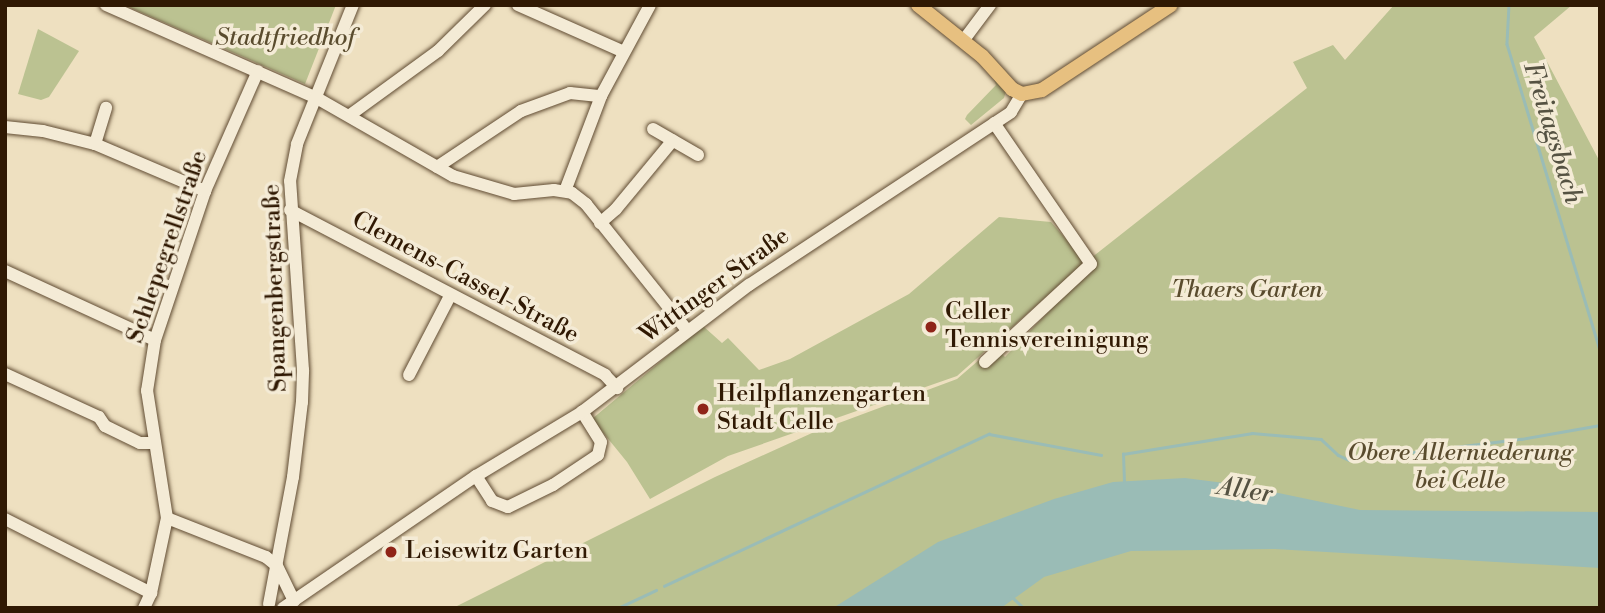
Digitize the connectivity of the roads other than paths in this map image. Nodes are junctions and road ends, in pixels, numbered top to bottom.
1 (106, 5) edge
2 (353, 5) edge
3 (485, 5) edge
4 (518, 5) edge
5 (650, 5) edge
6 (918, 5) edge
7 (990, 5) edge
8 (1171, 5) edge
9 (963, 41) junction
10 (624, 52) junction
11 (258, 71) junction
12 (1022, 94) junction
13 (601, 96) junction
14 (315, 97) junction
15 (106, 108) dead end
16 (350, 115) junction
17 (994, 123) junction
18 (5, 127) edge
19 (653, 129) dead end
20 (673, 140) junction
21 (95, 144) junction
22 (698, 155) dead end
23 (437, 167) junction
24 (205, 191) junction
25 (565, 191) junction
26 (290, 210) junction
27 (600, 223) junction
28 (5, 271) edge
29 (450, 296) junction
30 (688, 330) junction
31 (155, 340) junction
32 (985, 362) dead end
33 (5, 374) edge
34 (409, 375) dead end
35 (617, 388) junction
36 (582, 412) junction
37 (155, 443) junction
38 (476, 476) junction
39 (167, 518) junction
40 (5, 519) edge
41 (277, 566) junction
42 (151, 593) junction
43 (269, 604) dead end
44 (289, 604) edge
45 (144, 608) edge

1 - 11 street
2 - 14 street, Spangenbergstraße
3 - 16 street
4 - 10 street
5 - 10 street
6 - 9 main road
7 - 9 street
8 - 12 main road, Wittinger Straße
9 - 12 main road
10 - 13 street
11 - 14 street
11 - 24 street, Schlepegrellstraße
12 - 17 street, Wittinger Straße
13 - 23 street
13 - 25 street
14 - 16 street
14 - 26 street, Spangenbergstraße
15 - 21 street
16 - 23 street
17 - 30 street, Wittinger Straße
17 - 32 street
18 - 21 street
19 - 20 street
20 - 22 street
20 - 27 street
21 - 24 street
23 - 25 street
24 - 31 street, Schlepegrellstraße
25 - 27 street
26 - 29 street, Clemens-Cassel-Straße
26 - 41 street, Spangenbergstraße
27 - 30 street
28 - 31 street
29 - 34 street
29 - 35 street, Clemens-Cassel-Straße
30 - 35 street, Wittinger Straße
31 - 37 street, Schlepegrellstraße
33 - 37 street
35 - 36 street, Wittinger Straße
36 - 38 street, Wittinger Straße
36 - 38 street
37 - 39 street, Schlepegrellstraße
38 - 44 street, Wittinger Straße
39 - 41 street
39 - 42 street, Schlepegrellstraße
40 - 42 street
41 - 43 street, Spangenbergstraße
41 - 44 street
42 - 45 street, Schlepegrellstraße

